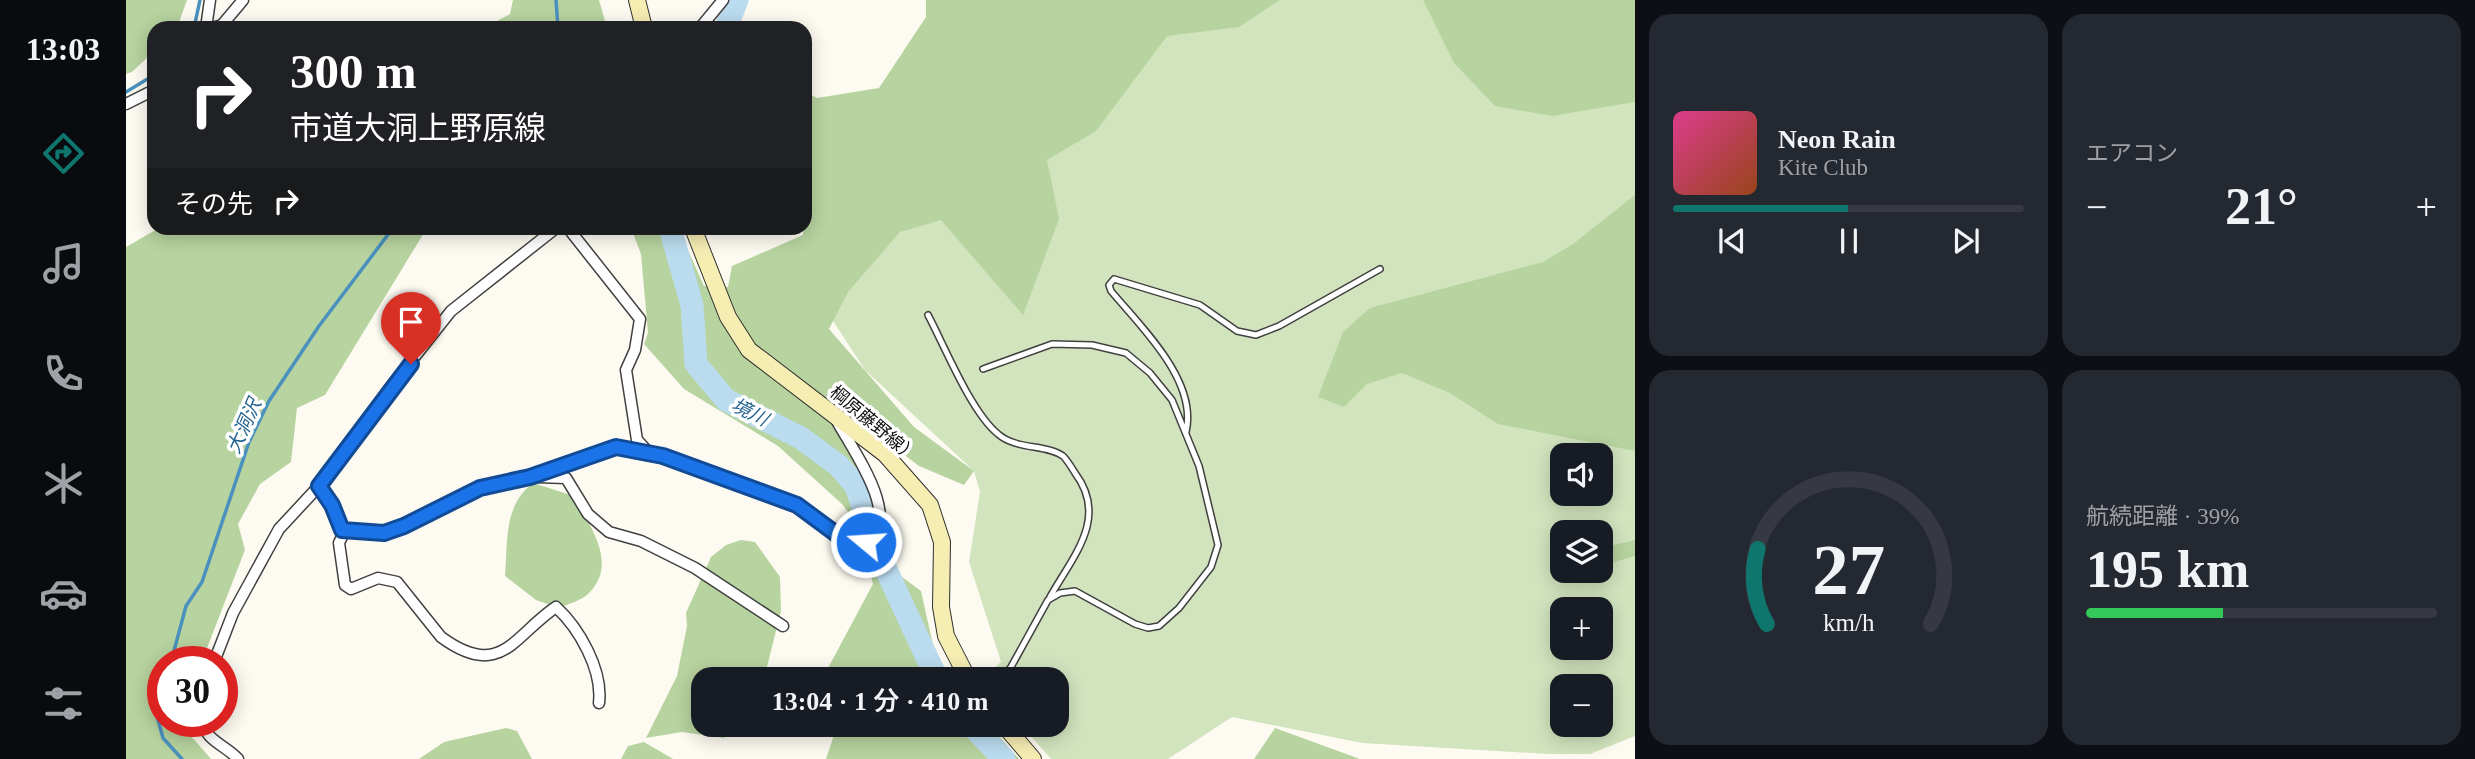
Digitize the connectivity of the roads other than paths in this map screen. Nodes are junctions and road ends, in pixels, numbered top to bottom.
1 (210, 0) edge
2 (243, 0) edge
3 (638, 0) edge
4 (723, 0) edge
5 (207, 21) edge
6 (225, 21) edge
7 (643, 21) edge
8 (706, 21) edge
9 (147, 94) edge
10 (126, 104) edge
11 (547, 235) edge
12 (574, 235) edge
13 (696, 235) edge
14 (1380, 269) dead end
15 (928, 315) dead end
16 (983, 369) dead end
17 (832, 411) junction
18 (1186, 432) junction
19 (649, 453) junction
20 (530, 477) junction
21 (319, 486) junction
22 (345, 530) junction
23 (1048, 600) junction
24 (783, 626) dead end
25 (220, 646) edge
26 (961, 667) edge
27 (1011, 667) edge
28 (599, 703) dead end
29 (210, 737) edge
30 (1014, 737) edge
31 (239, 759) edge
32 (1033, 759) edge

1 - 5 street
2 - 6 street
3 - 7 main road
4 - 8 street
9 - 10 street
11 - 21 street
12 - 19 street
13 - 17 main road, 棡原藤野線）
14 - 18 lane
15 - 23 lane
16 - 18 lane
17 - 19 street
17 - 26 main road, 棡原藤野線）
18 - 23 lane
19 - 20 street
20 - 22 street
20 - 24 street
21 - 22 street
21 - 25 street
22 - 28 street
23 - 27 lane
29 - 31 street
30 - 32 main road

